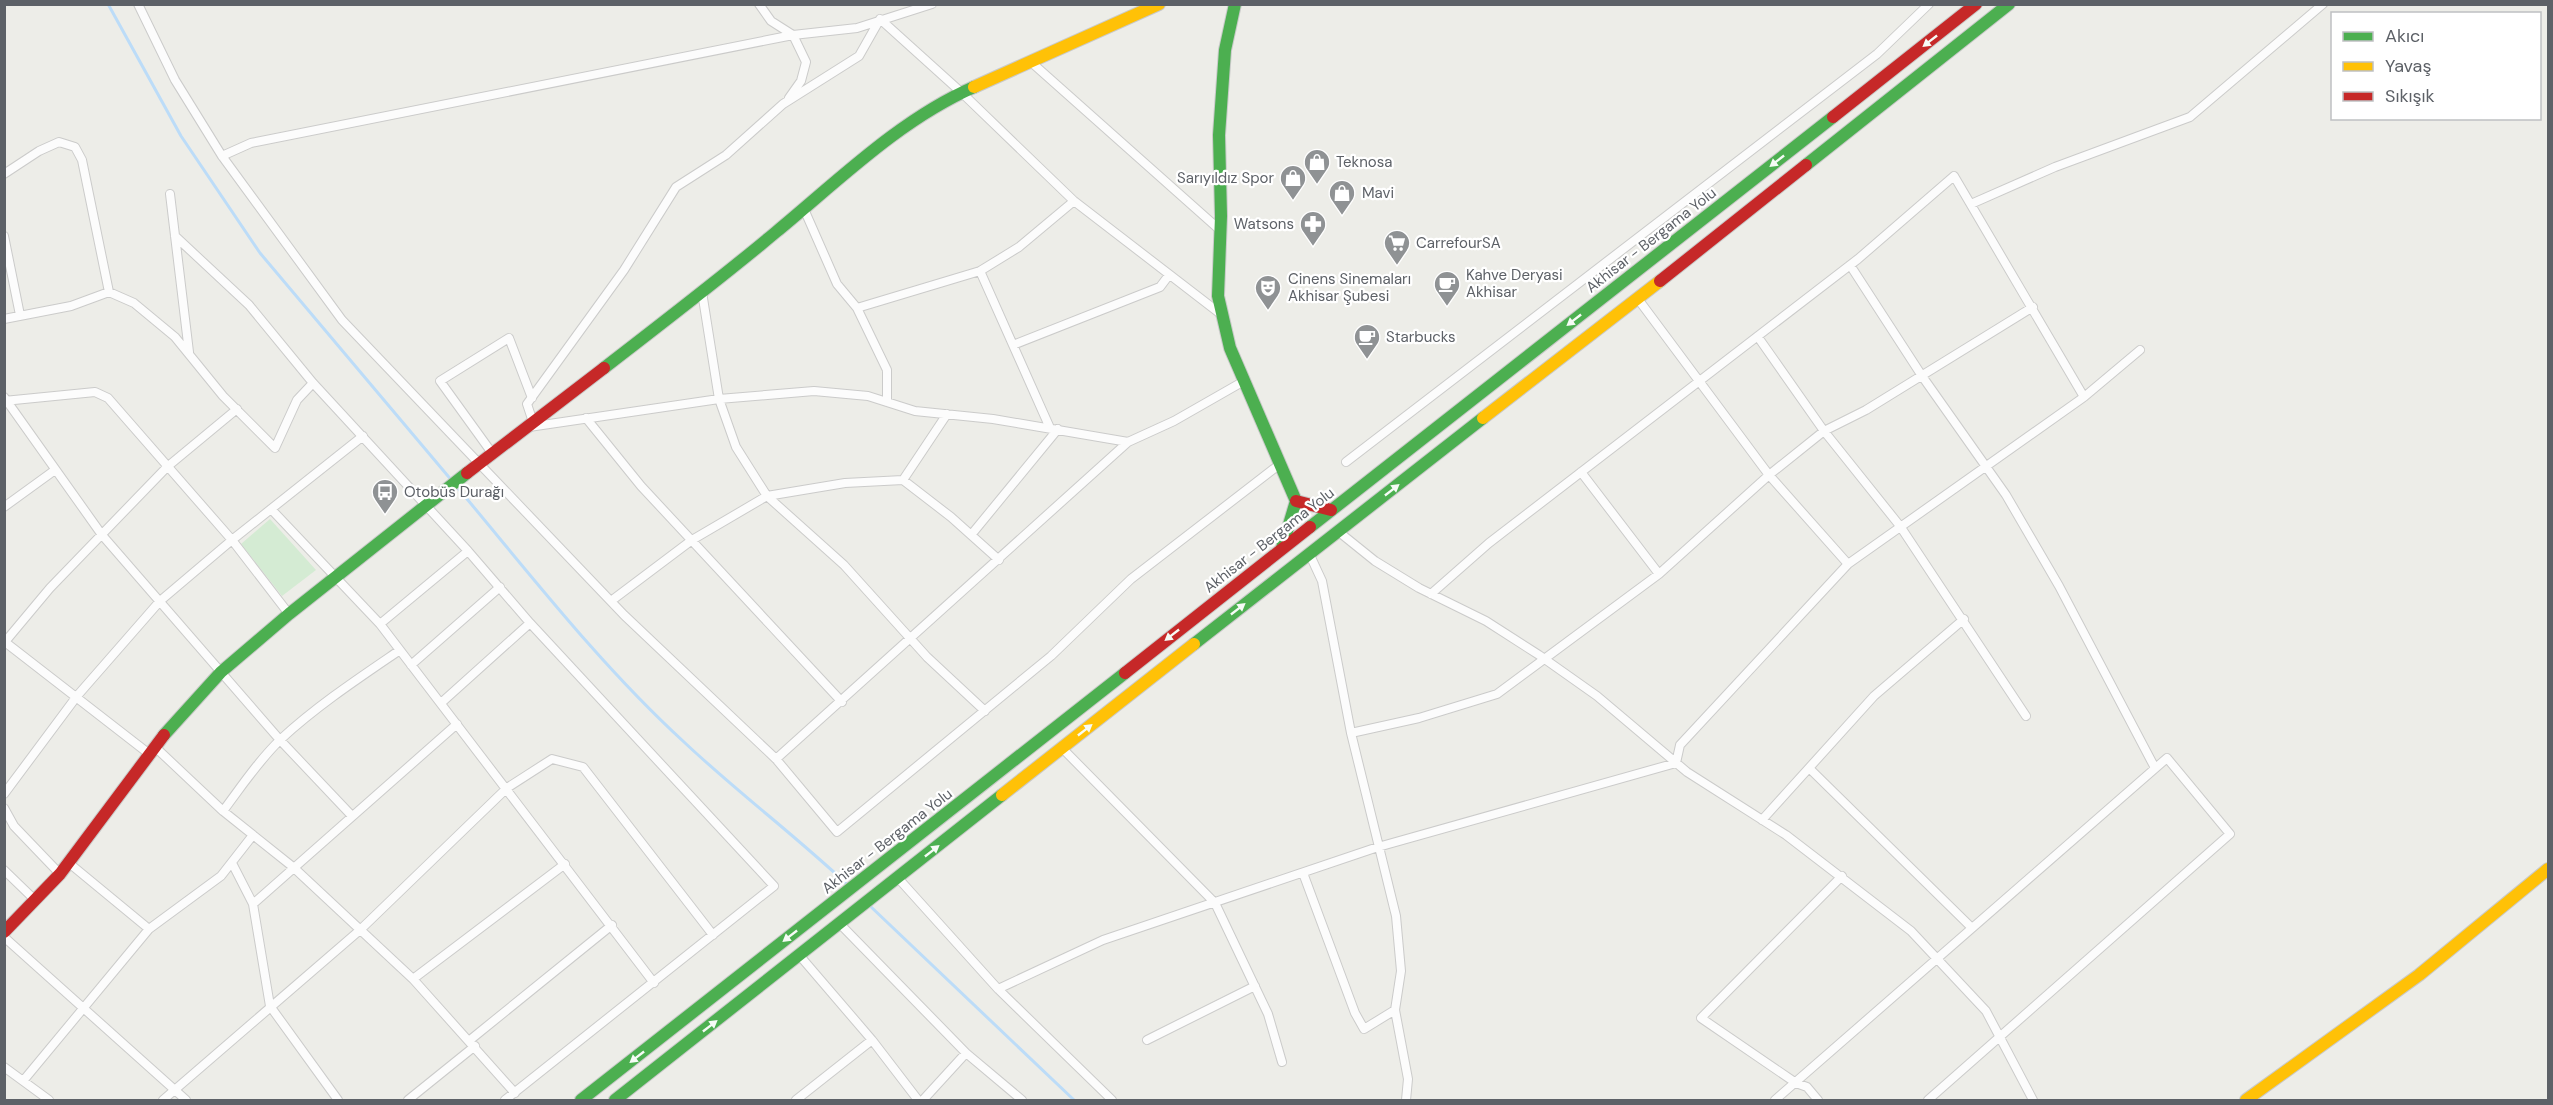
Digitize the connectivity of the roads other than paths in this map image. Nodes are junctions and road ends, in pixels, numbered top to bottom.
1 (138, 4) edge
2 (759, 4) edge
3 (932, 4) edge
4 (1159, 4) edge
5 (1235, 4) edge
6 (1929, 4) edge
7 (1976, 4) edge
8 (2009, 4) edge
9 (2323, 4) edge
10 (880, 19) junction
11 (793, 35) junction
12 (1031, 62) junction
13 (962, 93) junction
14 (788, 101) junction
15 (222, 156) junction
16 (4, 174) edge
17 (170, 194) dead end
18 (1074, 201) junction
19 (1971, 204) junction
20 (804, 209) junction
21 (1221, 231) junction
22 (4, 236) edge
23 (175, 236) junction
24 (1850, 265) junction
25 (980, 271) junction
26 (1169, 274) junction
27 (109, 292) junction
28 (702, 292) junction
29 (1638, 299) junction
30 (2033, 307) junction
31 (856, 308) junction
32 (20, 315) junction
33 (1222, 316) junction
34 (4, 319) edge
35 (1758, 337) junction
36 (1013, 345) junction
37 (2140, 350) dead end
38 (189, 352) junction
39 (1922, 376) junction
40 (1244, 381) junction
41 (1700, 382) junction
42 (313, 383) junction
43 (2084, 397) junction
44 (532, 398) junction
45 (719, 399) junction
46 (5, 400) edge
47 (887, 402) junction
48 (237, 409) junction
49 (947, 414) junction
50 (586, 418) junction
51 (529, 425) junction
52 (1054, 429) junction
53 (1824, 431) junction
54 (363, 436) junction
55 (1128, 442) junction
56 (492, 453) junction
57 (1346, 462) dead end
58 (478, 464) junction
59 (1280, 464) junction
60 (1985, 465) junction
61 (167, 467) junction
62 (55, 470) junction
63 (1581, 472) junction
64 (1769, 475) junction
65 (903, 480) junction
66 (767, 496) junction
67 (1296, 501) junction
68 (4, 507) edge
69 (427, 507) junction
70 (271, 509) junction
71 (1331, 510) junction
72 (1900, 526) junction
73 (1339, 532) junction
74 (102, 535) junction
75 (971, 535) junction
76 (232, 540) junction
77 (692, 540) junction
78 (1282, 548) junction
79 (468, 551) junction
80 (1309, 553) junction
81 (999, 560) junction
82 (1848, 564) junction
83 (1659, 574) junction
84 (334, 579) junction
85 (500, 587) junction
86 (1431, 594) junction
87 (611, 601) junction
88 (160, 602) junction
89 (289, 614) junction
90 (1964, 619) junction
91 (530, 623) junction
92 (380, 624) junction
93 (908, 637) junction
94 (5, 643) edge
95 (400, 650) junction
96 (1544, 658) junction
97 (411, 665) junction
98 (221, 672) junction
99 (77, 696) junction
100 (842, 702) junction
101 (441, 703) junction
102 (985, 711) junction
103 (2026, 716) dead end
104 (457, 724) junction
105 (1351, 733) junction
106 (280, 740) junction
107 (1062, 748) junction
108 (151, 750) junction
109 (776, 759) junction
110 (1676, 764) junction
111 (1809, 768) junction
112 (2155, 768) junction
113 (507, 788) junction
114 (4, 794) edge
115 (4, 808) edge
116 (223, 811) junction
117 (352, 816) junction
118 (1762, 820) junction
119 (253, 835) junction
120 (1378, 847) junction
121 (69, 863) junction
122 (232, 863) junction
123 (565, 864) junction
124 (293, 867) junction
125 (2548, 869) edge
126 (4, 870) edge
127 (1303, 873) junction
128 (60, 874) junction
129 (1842, 876) junction
130 (898, 878) junction
131 (36, 900) junction
132 (1215, 903) junction
133 (253, 904) junction
134 (840, 924) junction
135 (612, 925) junction
136 (1972, 928) junction
137 (149, 929) junction
138 (360, 930) junction
139 (4, 932) edge
140 (713, 936) junction
141 (4, 937) edge
142 (800, 956) junction
143 (1937, 958) junction
144 (413, 979) junction
145 (654, 983) junction
146 (1255, 986) junction
147 (998, 989) junction
148 (270, 1006) junction
149 (82, 1008) junction
150 (1395, 1010) junction
151 (2000, 1039) junction
152 (872, 1040) junction
153 (1147, 1040) dead end
154 (472, 1043) junction
155 (966, 1053) junction
156 (1282, 1062) dead end
157 (4, 1067) edge
158 (23, 1081) junction
159 (1796, 1083) junction
160 (176, 1088) junction
161 (515, 1093) junction
162 (616, 1100) edge
163 (49, 1101) edge
164 (163, 1101) edge
165 (186, 1101) edge
166 (338, 1101) edge
167 (408, 1101) edge
168 (505, 1101) edge
169 (581, 1101) edge
170 (796, 1101) edge
171 (918, 1101) edge
172 (923, 1101) edge
173 (1022, 1101) edge
174 (1112, 1101) edge
175 (1406, 1101) edge
176 (1775, 1101) edge
177 (1818, 1101) edge
178 (1928, 1101) edge
179 (2033, 1101) edge
180 (2246, 1101) edge

1 - 15 street
2 - 11 street
3 - 10 street
4 - 12 main road
5 - 21 main road
6 - 57 street
7 -> 71 main road, Akhisar - Bergama Yolu
8 - 29 main road
9 - 19 street
10 - 11 street
10 - 13 street
10 - 14 street
11 - 14 street
11 - 15 street
12 - 13 main road
12 - 21 street
13 - 18 street
13 - 20 main road
14 - 44 street
15 - 58 street
16 - 27 street
17 - 23 street
18 - 25 street
18 - 26 street
19 - 24 street
19 - 30 street
20 - 28 main road
20 - 31 street
21 - 33 main road
22 - 32 street
23 - 38 street
23 - 42 street
24 - 35 street
24 - 39 street
25 - 31 street
25 - 36 street
26 - 33 street
26 - 36 street
27 - 32 street
27 - 38 street
28 - 45 street
28 - 51 main road
29 - 41 street
73 -> 29 main road
30 - 39 street
30 - 43 street
31 - 47 street
32 - 34 street
33 - 40 main road
35 - 41 street
35 - 53 street
36 - 52 street
37 - 43 street
38 - 48 street
39 - 53 street
39 - 60 street
40 - 55 street
40 - 59 main road
41 - 63 street
41 - 64 street
42 - 48 street
42 - 54 street
43 - 60 street
44 - 51 street
44 - 56 street
45 - 47 street
45 - 50 street
45 - 66 street
46 - 61 street
46 - 62 street
47 - 49 street
48 - 61 street
49 - 52 street
49 - 65 street
50 - 51 street
50 - 77 street
51 - 56 main road
52 - 55 street
52 - 75 street
53 - 64 street
53 - 72 street
54 - 69 street
54 - 70 street
55 - 81 street
56 - 58 main road
58 - 69 main road
58 - 87 street
59 - 67 main road
59 - 102 street
60 - 72 street
60 - 112 street
61 - 74 street
61 - 76 street
62 - 68 street
62 - 74 street
63 - 83 street
63 - 86 street
64 - 82 street
64 - 83 street
65 - 66 street
65 - 75 street
66 - 77 street
66 - 93 street
67 - 71 main road
67 - 78 main road
69 - 79 street
69 - 84 main road
70 - 76 street
70 - 84 street
71 - 78 main road, Akhisar - Bergama Yolu
72 - 82 street
72 - 90 street
73 - 80 main road
73 - 86 street
74 - 88 street
74 - 94 street
75 - 81 street
76 - 88 street
76 - 89 street
77 - 87 street
77 - 100 street
78 -> 169 main road, Akhisar - Bergama Yolu
79 - 85 street
79 - 92 street
80 - 105 street
107 -> 80 main road
81 - 93 street
82 - 110 street
83 - 96 street
84 - 89 main road
84 - 92 street
85 - 91 street
85 - 97 street
86 - 96 street
87 - 109 street
88 - 98 street
88 - 99 street
89 - 98 main road
90 - 103 street
90 - 111 street
91 - 101 street
91 - 140 street
92 - 95 street
93 - 100 street
93 - 102 street
94 - 99 street
95 - 97 street
95 - 106 street
96 - 105 street
96 - 110 street
97 - 101 street
98 - 106 street
98 - 108 main road
99 - 108 street
99 - 114 street
100 - 109 street
101 - 104 street
102 - 109 street
104 - 113 street
104 - 117 street
105 - 120 street
106 - 116 street
106 - 117 street
130 -> 107 main road
107 - 132 street
108 - 116 street
108 - 121 main road
110 - 118 street
110 - 120 street
111 - 118 street
111 - 136 street
112 - 136 street
112 - 151 street
113 - 123 street
113 - 138 street
113 - 140 street
115 - 128 street
116 - 119 street
117 - 124 street
118 - 129 street
119 - 122 street
119 - 124 street
120 - 127 street
120 - 150 street
121 - 128 main road
121 - 137 street
122 - 133 street
122 - 137 street
123 - 135 street
123 - 144 street
124 - 133 street
124 - 138 street
125 - 180 main road
126 - 131 street
127 - 132 street
127 - 150 street
128 - 131 main road
129 - 143 street
129 - 159 street
130 - 134 main road
130 - 147 street
131 - 139 main road
132 - 146 street
132 - 147 street
133 - 148 street
134 - 142 main road
134 - 155 street
135 - 145 street
135 - 154 street
136 - 143 street
137 - 149 street
138 - 144 street
138 - 148 street
140 - 145 street
141 - 149 street
142 - 152 street
162 -> 142 main road
143 - 151 street
143 - 159 street
144 - 154 street
145 - 161 street
146 - 153 street
146 - 156 street
147 - 174 street
148 - 160 street
148 - 166 street
149 - 158 street
149 - 160 street
150 - 175 street
151 - 178 street
151 - 179 street
152 - 170 street
152 - 171 street
154 - 161 street
154 - 167 street
155 - 172 street
155 - 173 street
157 - 158 street
158 - 163 street
159 - 176 street
159 - 177 street
160 - 164 street
160 - 165 street
161 - 168 street

